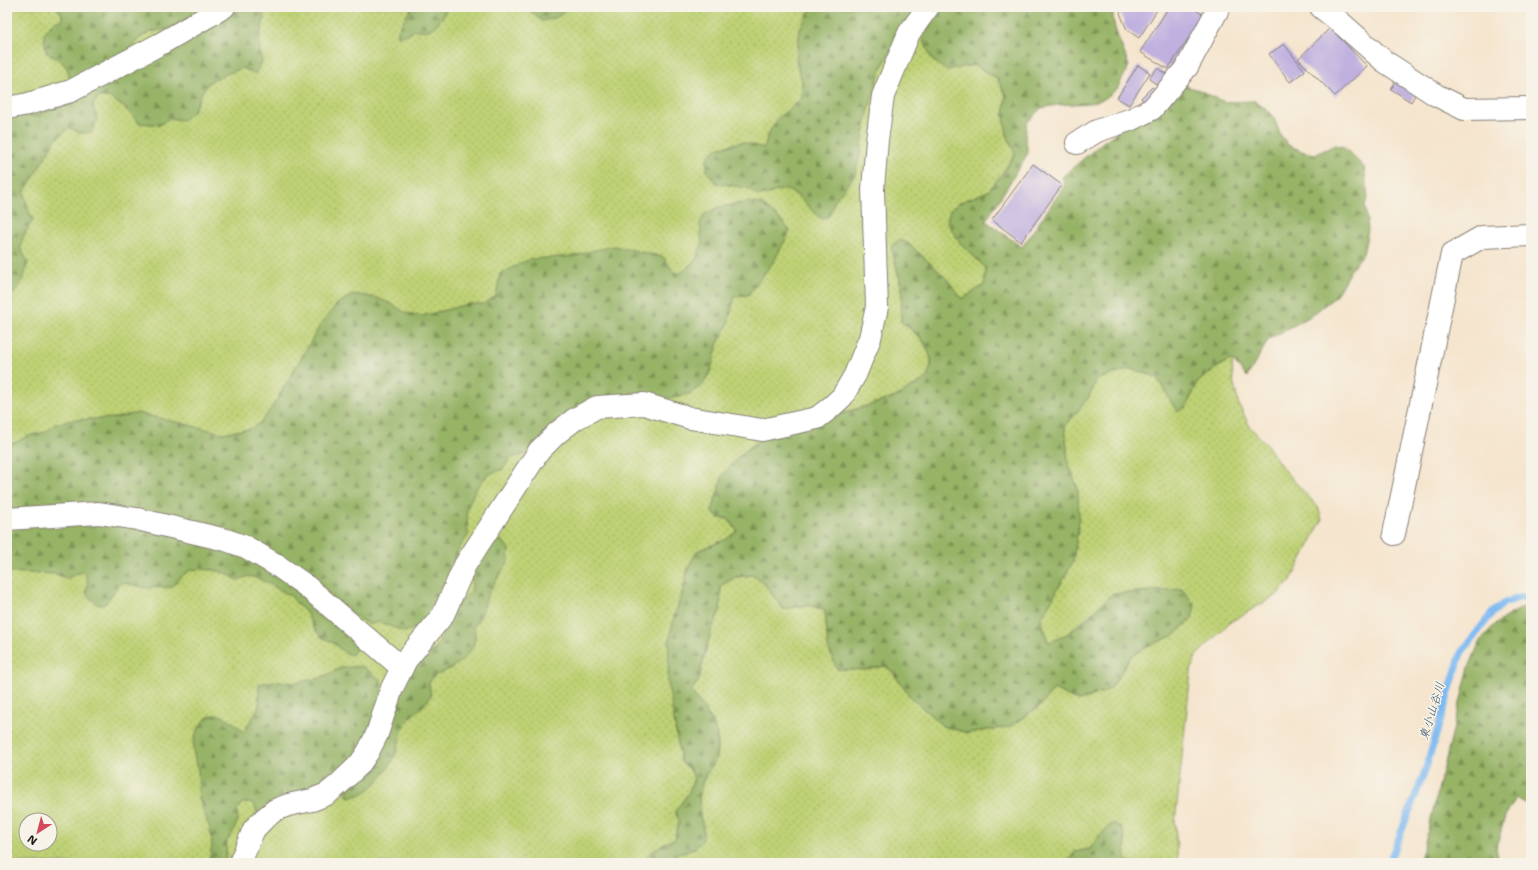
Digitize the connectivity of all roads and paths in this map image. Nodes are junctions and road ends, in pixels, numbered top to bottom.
1 (224, 7) edge
2 (928, 7) edge
3 (1219, 7) edge
4 (1321, 7) edge
5 (7, 108) edge
6 (1531, 108) edge
7 (1077, 143) dead end
8 (1531, 235) edge
9 (7, 518) edge
10 (1394, 534) dead end
11 (402, 668) junction
12 (240, 863) edge

1 - 5 lane
2 - 11 lane
3 - 7 lane
4 - 6 lane
8 - 10 lane
9 - 11 lane
11 - 12 lane

